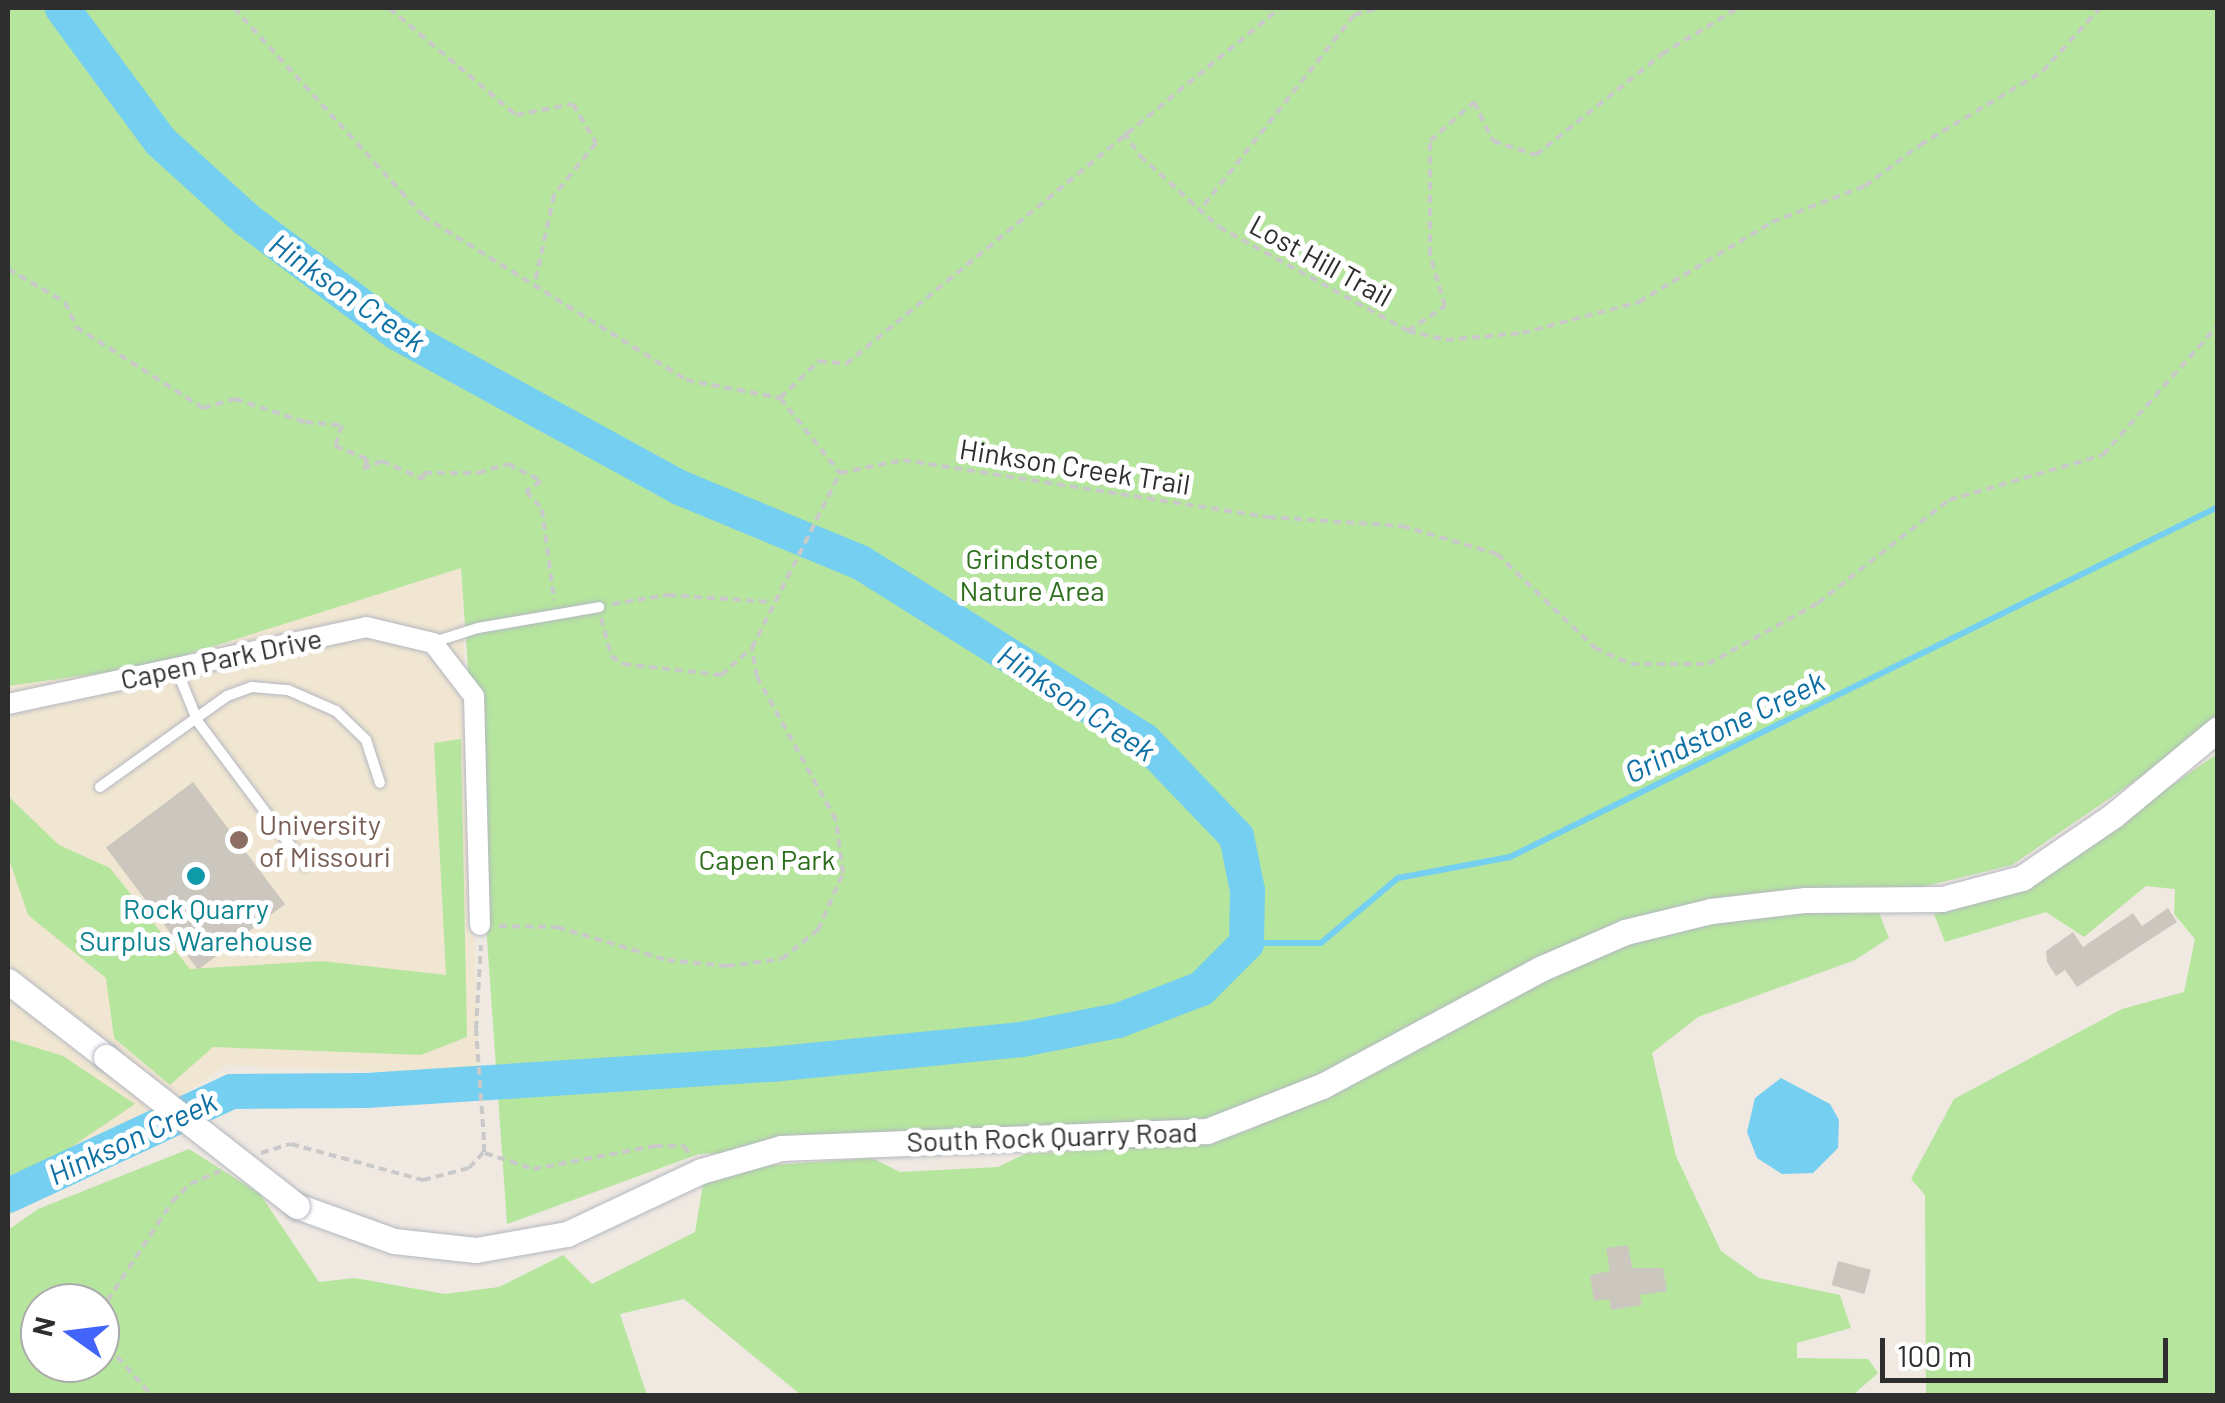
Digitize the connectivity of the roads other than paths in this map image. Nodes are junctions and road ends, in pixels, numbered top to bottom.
1 (599, 607) road end
2 (432, 643) junction
3 (176, 667) junction
4 (8, 704) edge
5 (198, 722) junction
6 (2218, 729) edge
7 (380, 783) dead end
8 (100, 787) dead end
9 (305, 864) dead end
10 (480, 925) road end
11 (8, 981) edge

1 - 2 lane
2 - 3 street, Capen Park Drive
2 - 10 street
3 - 4 street, Capen Park Drive
3 - 5 lane
5 - 7 lane
5 - 8 lane
5 - 9 lane
6 - 11 street, South Rock Quarry Road, bridge

